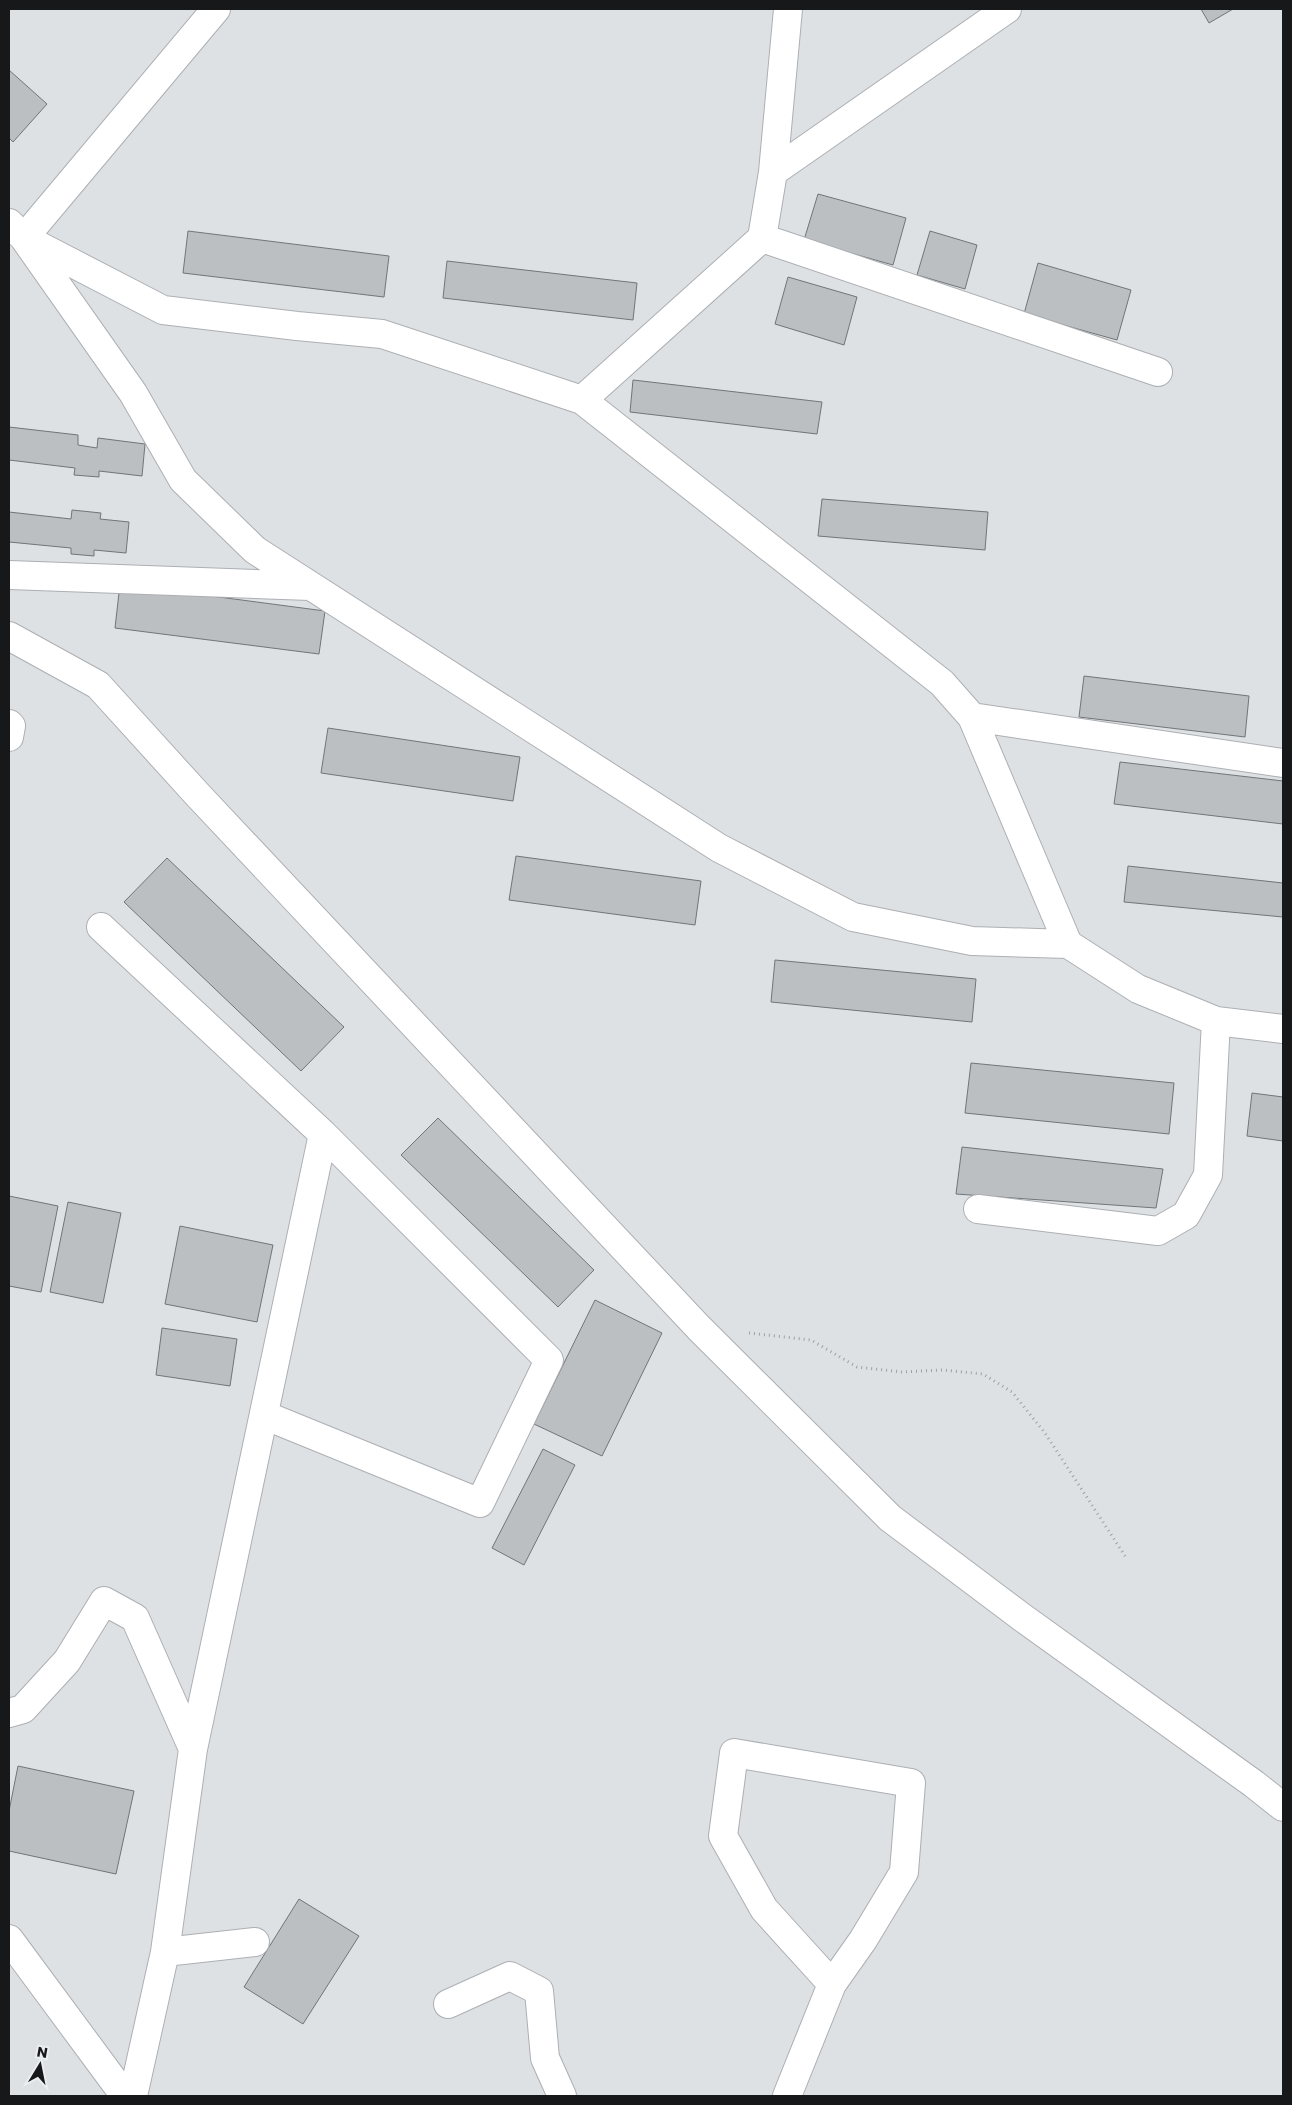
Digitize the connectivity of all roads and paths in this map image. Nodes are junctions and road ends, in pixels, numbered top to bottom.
1 (216, 9) edge
2 (788, 9) edge
3 (1007, 9) edge
4 (773, 172) junction
5 (16, 231) edge
6 (762, 238) junction
7 (1158, 372) dead end
8 (582, 400) junction
9 (9, 575) edge
10 (310, 586) junction
11 (9, 636) edge
12 (972, 717) junction
13 (9, 724) edge
14 (9, 738) edge
15 (1283, 763) edge
16 (101, 927) dead end
17 (1068, 944) junction
18 (1216, 1021) junction
19 (1283, 1029) edge
20 (323, 1134) junction
21 (978, 1209) dead end
22 (699, 1328) junction
23 (264, 1415) junction
24 (1127, 1559) dead end
25 (9, 1713) edge
26 (193, 1748) junction
27 (1283, 1807) edge
28 (9, 1939) edge
29 (255, 1942) dead end
30 (164, 1952) junction
31 (832, 1984) junction
32 (448, 2004) dead end
33 (125, 2096) edge
34 (133, 2096) edge
35 (562, 2096) edge
36 (787, 2096) edge

1 - 5 street
2 - 4 street
3 - 4 street
4 - 6 street
5 - 8 street
5 - 10 street
6 - 7 street
6 - 8 street
8 - 12 street
9 - 10 street
10 - 17 street
11 - 22 street
12 - 15 street
12 - 17 street
13 - 14 street
16 - 20 street
17 - 18 street
18 - 19 street
18 - 21 street
20 - 23 street
20 - 23 street
22 - 24 path
22 - 27 street
23 - 26 street
25 - 26 street
26 - 30 street
28 - 33 street
29 - 30 street
30 - 34 street
31 - 31 street
31 - 36 street
32 - 35 street

